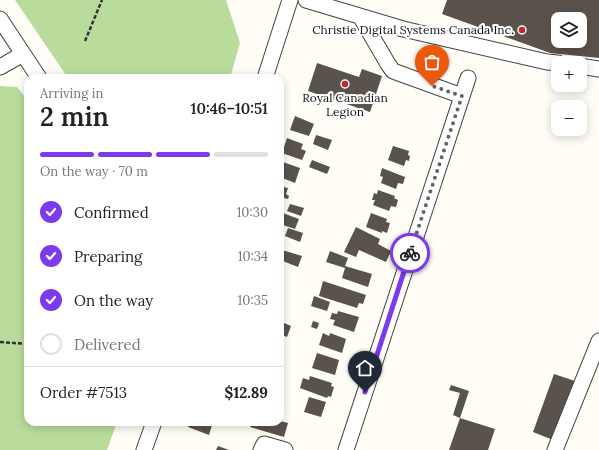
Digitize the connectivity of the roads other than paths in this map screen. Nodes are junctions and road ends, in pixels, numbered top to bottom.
1 (290, 0) edge
2 (306, 0) edge
3 (360, 16) junction
4 (0, 19) edge
5 (22, 54) junction
6 (551, 62) edge
7 (0, 67) edge
8 (587, 67) edge
9 (599, 69) edge
10 (36, 74) edge
11 (266, 74) edge
12 (468, 78) dead end
13 (462, 96) junction
14 (599, 341) edge
15 (153, 426) edge
16 (144, 450) edge
17 (261, 450) edge
18 (285, 450) edge
19 (346, 450) edge
20 (555, 450) edge

1 - 11 street
2 - 3 street
3 - 6 street
3 - 13 street
4 - 5 street
5 - 7 street
5 - 10 street
8 - 9 street
12 - 13 street
13 - 19 street
14 - 20 street
15 - 16 street
17 - 18 street

